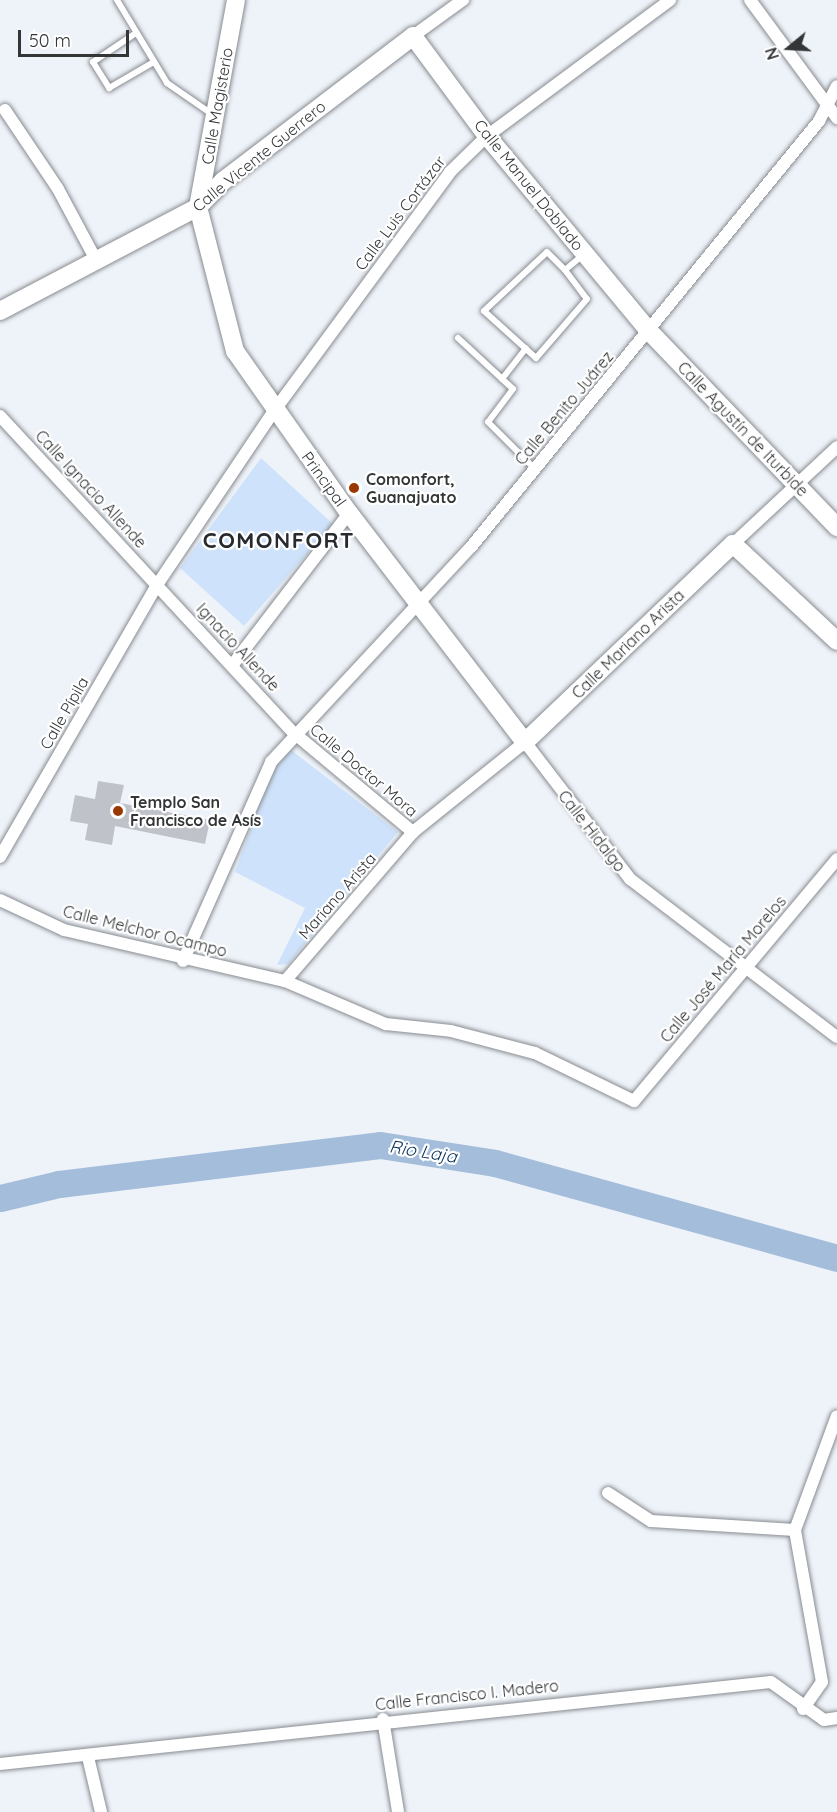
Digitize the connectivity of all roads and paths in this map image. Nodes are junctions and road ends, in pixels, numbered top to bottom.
1 (117, 0) edge
2 (236, 0) edge
3 (463, 0) edge
4 (670, 0) edge
5 (750, 0) edge
6 (136, 33) junction
7 (413, 36) junction
8 (152, 63) junction
9 (837, 86) edge
10 (827, 104) junction
11 (5, 110) dead end
12 (215, 116) junction
13 (837, 118) edge
14 (487, 136) junction
15 (198, 207) junction
16 (585, 253) junction
17 (96, 260) junction
18 (565, 270) junction
19 (0, 311) edge
20 (649, 331) junction
21 (459, 338) dead end
22 (526, 348) junction
23 (502, 380) junction
24 (274, 411) junction
25 (0, 416) edge
26 (837, 447) edge
27 (535, 469) junction
28 (796, 486) junction
29 (349, 513) junction
30 (837, 527) edge
31 (733, 544) junction
32 (157, 585) junction
33 (422, 602) junction
34 (837, 641) edge
35 (234, 663) junction
36 (294, 733) junction
37 (525, 742) junction
38 (413, 832) junction
39 (0, 857) edge
40 (837, 859) edge
41 (0, 900) edge
42 (183, 961) junction
43 (748, 965) junction
44 (285, 981) junction
45 (837, 1037) edge
46 (634, 1101) joint
47 (837, 1416) edge
48 (608, 1493) dead end
49 (795, 1530) junction
50 (802, 1709) junction
51 (837, 1718) edge
52 (383, 1719) junction
53 (88, 1757) junction
54 (0, 1764) edge
55 (101, 1812) edge
56 (398, 1812) edge

1 - 6 lane
2 - 12 street, Calle Magisterio
3 - 7 street
4 - 14 street, Calle Luis Cortázar
5 - 10 street
6 - 8 lane
6 - 8 lane
7 - 14 street, Calle Manuel Doblado
7 - 15 street, Calle Vicente Guerrero
8 - 12 lane
9 - 10 street, Calle Benito Juárez
10 - 13 street
10 - 20 street, Calle Benito Juárez
11 - 17 street
12 - 15 street, Calle Magisterio
14 - 16 street, Calle Manuel Doblado
14 - 24 street, Calle Luis Cortázar
15 - 17 street, Calle Vicente Guerrero
15 - 24 street, Calle Magisterio
16 - 18 lane
16 - 20 street, Calle Manuel Doblado
17 - 19 street, Calle Vicente Guerrero
18 - 22 lane
18 - 22 lane
20 - 27 street, Calle Benito Juárez
20 - 28 street, Calle Agustín de Iturbide
21 - 23 lane
22 - 23 lane
23 - 27 lane
24 - 29 street, Principal
24 - 32 street, Calle Luis Cortázar
25 - 32 street, Calle Ignacio Allende
26 - 28 street, Calle Mariano Arista
27 - 33 street, Calle Benito Juárez
28 - 30 street, Calle Agustín de Iturbide
28 - 31 street, Calle Mariano Arista
29 - 33 street, Principal
29 - 35 street
31 - 34 street
31 - 37 street, Calle Mariano Arista
32 - 35 street, Ignacio Allende
32 - 39 street, Calle Pípila
33 - 36 street, Calle Benito Juárez
33 - 37 street, Calle Hidalgo
35 - 36 street, Ignacio Allende
36 - 38 street, Calle Doctor Mora
36 - 42 street, Calle Benito Juárez
37 - 38 street, Calle Mariano Arista
37 - 43 street, Calle Hidalgo
38 - 44 street, Mariano Arista
40 - 43 street, Calle José María Morelos
41 - 42 street, Calle Melchor Ocampo
42 - 44 street, Calle Melchor Ocampo
43 - 45 street, Calle Hidalgo
43 - 46 street, Calle José María Morelos
44 - 46 street, Calle Melchor Ocampo
47 - 49 street
48 - 49 street
49 - 50 street
50 - 51 street, Calle Francisco I. Madero
50 - 52 street, Calle Francisco I. Madero
52 - 53 street, Calle Francisco I. Madero
52 - 56 street
53 - 54 street, Calle Francisco I. Madero
53 - 55 street

